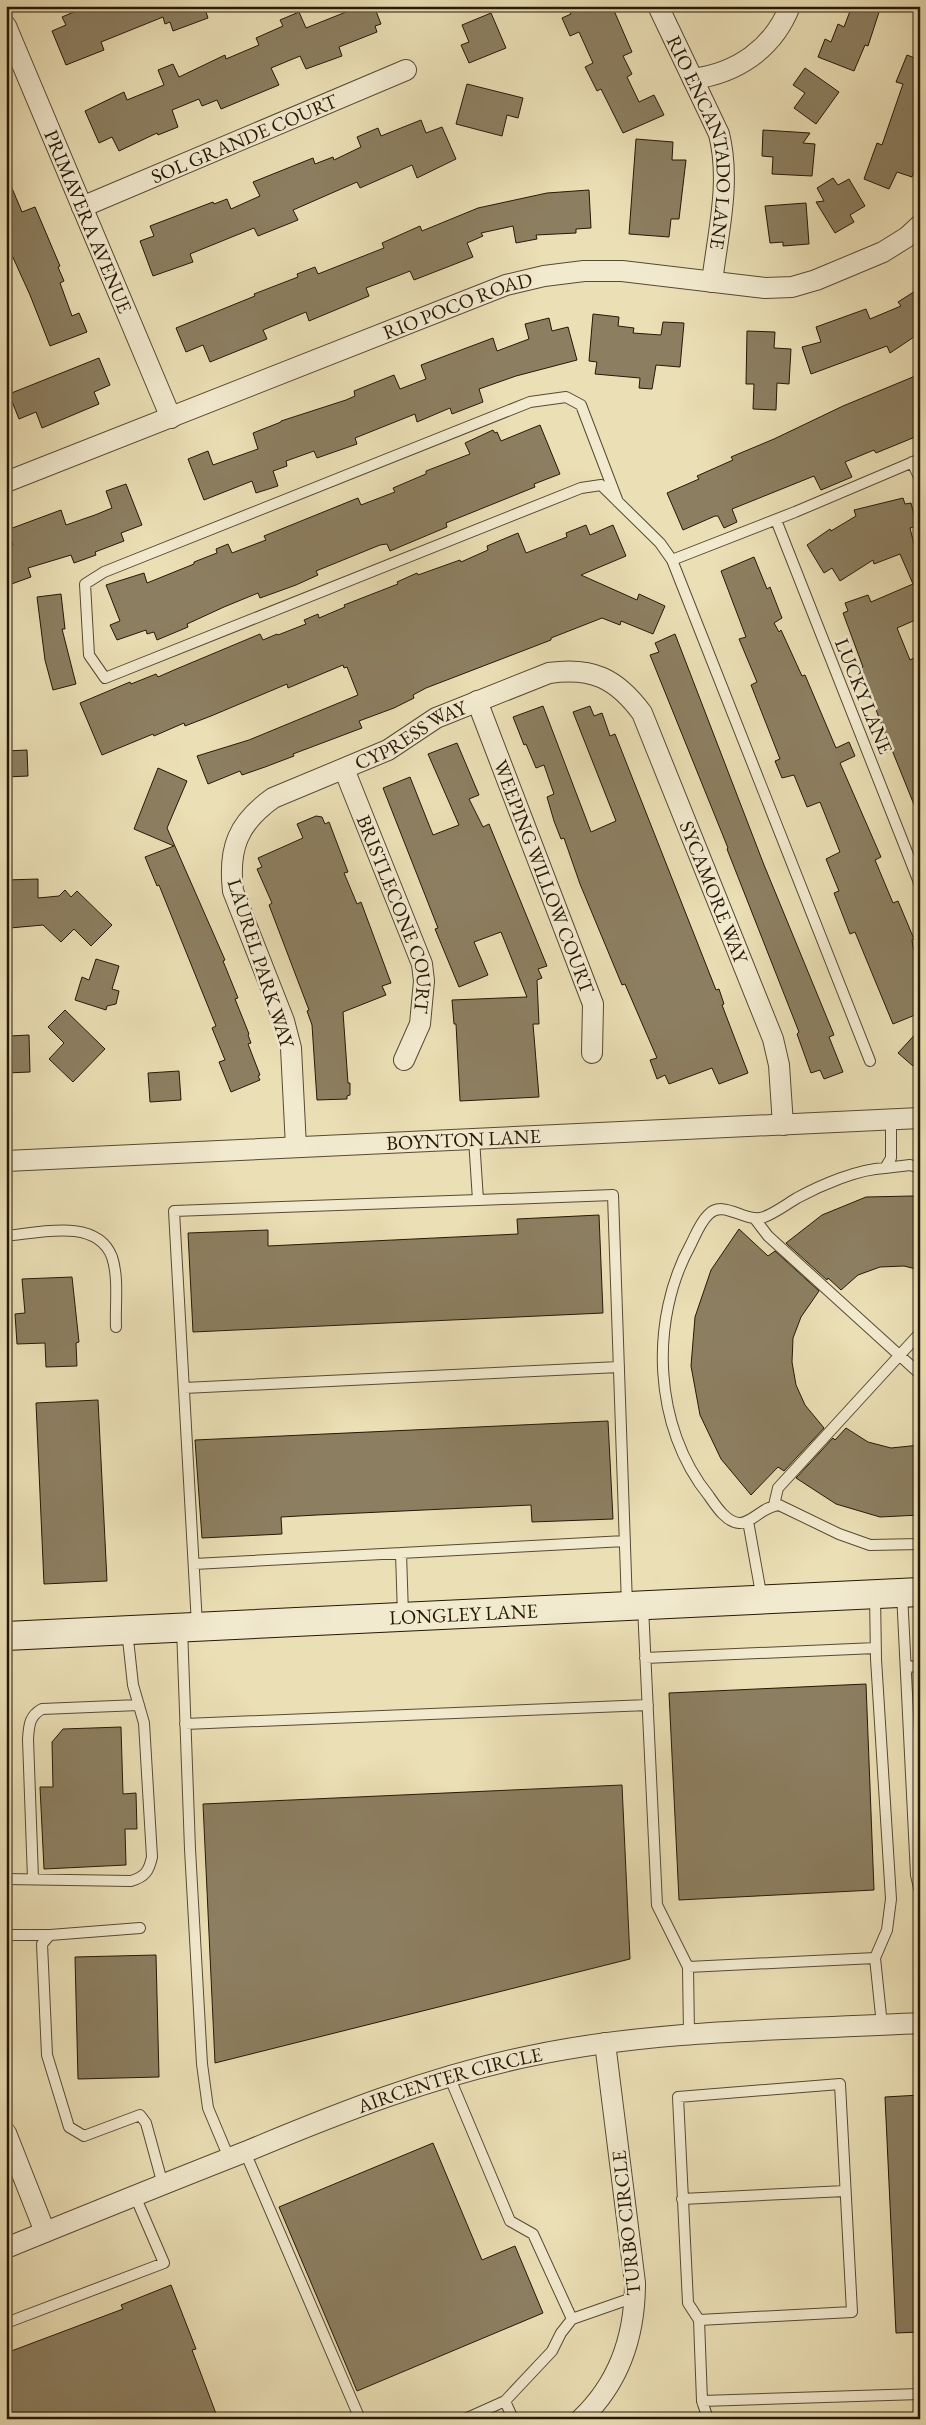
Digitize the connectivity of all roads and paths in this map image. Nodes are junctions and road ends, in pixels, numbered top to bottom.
1 (658, 6) edge
2 (790, 6) edge
3 (6, 26) edge
4 (406, 70) dead end
5 (693, 79) junction
6 (82, 207) junction
7 (920, 225) edge
8 (712, 282) junction
9 (171, 418) junction
10 (916, 460) edge
11 (920, 479) edge
12 (6, 482) edge
13 (618, 502) junction
14 (776, 520) junction
15 (672, 560) junction
16 (604, 678) joint
17 (477, 701) junction
18 (344, 769) junction
19 (237, 839) joint
20 (920, 885) edge
21 (592, 1053) dead end
22 (404, 1060) dead end
23 (870, 1061) dead end
24 (920, 1118) edge
25 (891, 1119) junction
26 (783, 1125) junction
27 (474, 1139) junction
28 (296, 1148) junction
29 (6, 1161) edge
30 (885, 1168) junction
31 (920, 1168) edge
32 (478, 1200) junction
33 (755, 1219) junction
34 (6, 1236) edge
35 (116, 1327) dead end
36 (920, 1333) edge
37 (899, 1355) junction
38 (619, 1367) junction
39 (920, 1374) edge
40 (184, 1388) junction
41 (774, 1505) junction
42 (748, 1521) junction
43 (625, 1541) junction
44 (920, 1544) edge
45 (401, 1553) junction
46 (194, 1564) junction
47 (911, 1593) edge
48 (875, 1595) junction
49 (762, 1600) junction
50 (635, 1606) junction
51 (403, 1616) junction
52 (190, 1627) junction
53 (127, 1630) junction
54 (6, 1636) edge
55 (876, 1648) junction
56 (645, 1658) junction
57 (920, 1666) edge
58 (906, 1667) junction
59 (139, 1705) junction
60 (648, 1705) junction
61 (185, 1724) junction
62 (6, 1879) edge
63 (33, 1879) junction
64 (920, 1892) edge
65 (140, 1928) dead end
66 (6, 1935) edge
67 (50, 1935) junction
68 (875, 1958) junction
69 (688, 1967) junction
70 (920, 2023) edge
71 (882, 2025) junction
72 (689, 2034) junction
73 (605, 2043) junction
74 (450, 2076) junction
75 (6, 2134) edge
76 (237, 2155) junction
77 (163, 2185) junction
78 (845, 2191) junction
79 (135, 2196) junction
80 (682, 2199) junction
81 (45, 2232) junction
82 (6, 2248) edge
83 (635, 2297) junction
84 (572, 2319) junction
85 (699, 2320) junction
86 (6, 2323) edge
87 (920, 2394) edge
88 (505, 2401) junction
89 (702, 2401) junction
90 (594, 2415) edge
91 (360, 2419) edge
92 (465, 2419) edge
93 (513, 2419) edge
94 (708, 2419) edge

1 - 5 street, RIO ENCANTADO LANE
2 - 5 street
3 - 6 street, PRIMAVERA AVENUE
4 - 6 street, SOL GRANDE COURT
5 - 8 street, RIO ENCANTADO LANE
6 - 9 street, PRIMAVERA AVENUE
7 - 8 street, RIO POCO ROAD
8 - 9 street, RIO POCO ROAD
9 - 12 street, RIO POCO ROAD
10 - 11 lane
10 - 14 lane
13 - 13 lane
13 - 15 lane
14 - 15 lane
14 - 20 lane, LUCKY LANE
15 - 23 lane
16 - 17 street, CYPRESS WAY
16 - 26 street, SYCAMORE WAY
17 - 18 street, CYPRESS WAY
17 - 21 street, WEEPING WILLOW COURT
18 - 19 street, CYPRESS WAY
18 - 22 street, BRISTLECONE COURT
19 - 28 street, LAUREL PARK WAY
24 - 25 street, BOYNTON LANE
25 - 26 street, BOYNTON LANE
25 - 30 lane
26 - 27 street, BOYNTON LANE
27 - 28 street, BOYNTON LANE
27 - 32 lane
28 - 29 street, BOYNTON LANE
30 - 31 lane
30 - 33 lane
32 - 38 lane
32 - 40 lane
33 - 37 lane
33 - 42 lane
34 - 35 lane
36 - 37 lane
37 - 39 lane
37 - 41 lane
38 - 40 lane
38 - 43 lane
40 - 46 lane
41 - 42 lane
41 - 44 lane
42 - 49 lane
43 - 45 lane
43 - 50 lane
45 - 46 lane
45 - 51 lane
46 - 52 lane
47 - 48 main road, LONGLEY LANE
47 - 58 lane
48 - 49 main road, LONGLEY LANE
48 - 55 lane
49 - 50 main road, LONGLEY LANE
50 - 51 main road, LONGLEY LANE
50 - 56 lane
51 - 52 main road, LONGLEY LANE
52 - 53 main road, LONGLEY LANE
52 - 61 lane
53 - 54 main road, LONGLEY LANE
53 - 59 lane
55 - 56 lane
55 - 68 lane
56 - 60 lane
57 - 58 lane
58 - 64 lane
59 - 63 lane
59 - 63 lane
60 - 61 lane
60 - 69 lane
61 - 76 lane
62 - 63 lane
65 - 67 lane
66 - 67 lane
67 - 77 lane
68 - 69 lane
68 - 71 lane
69 - 72 lane
70 - 71 street, AIRCENTER CIRCLE
71 - 72 street, AIRCENTER CIRCLE
72 - 73 street, AIRCENTER CIRCLE
73 - 74 street, AIRCENTER CIRCLE
73 - 83 street, TURBO CIRCLE
74 - 76 street, AIRCENTER CIRCLE
74 - 84 lane
75 - 81 street
76 - 77 street, AIRCENTER CIRCLE
76 - 91 lane
77 - 79 street, AIRCENTER CIRCLE
78 - 80 lane
78 - 80 lane
78 - 85 lane
79 - 81 street, AIRCENTER CIRCLE
79 - 86 lane
80 - 85 lane
81 - 82 street, AIRCENTER CIRCLE
83 - 84 lane
83 - 90 street, TURBO CIRCLE
84 - 88 lane
85 - 89 lane
87 - 89 lane
88 - 92 lane
88 - 93 lane
89 - 94 lane

